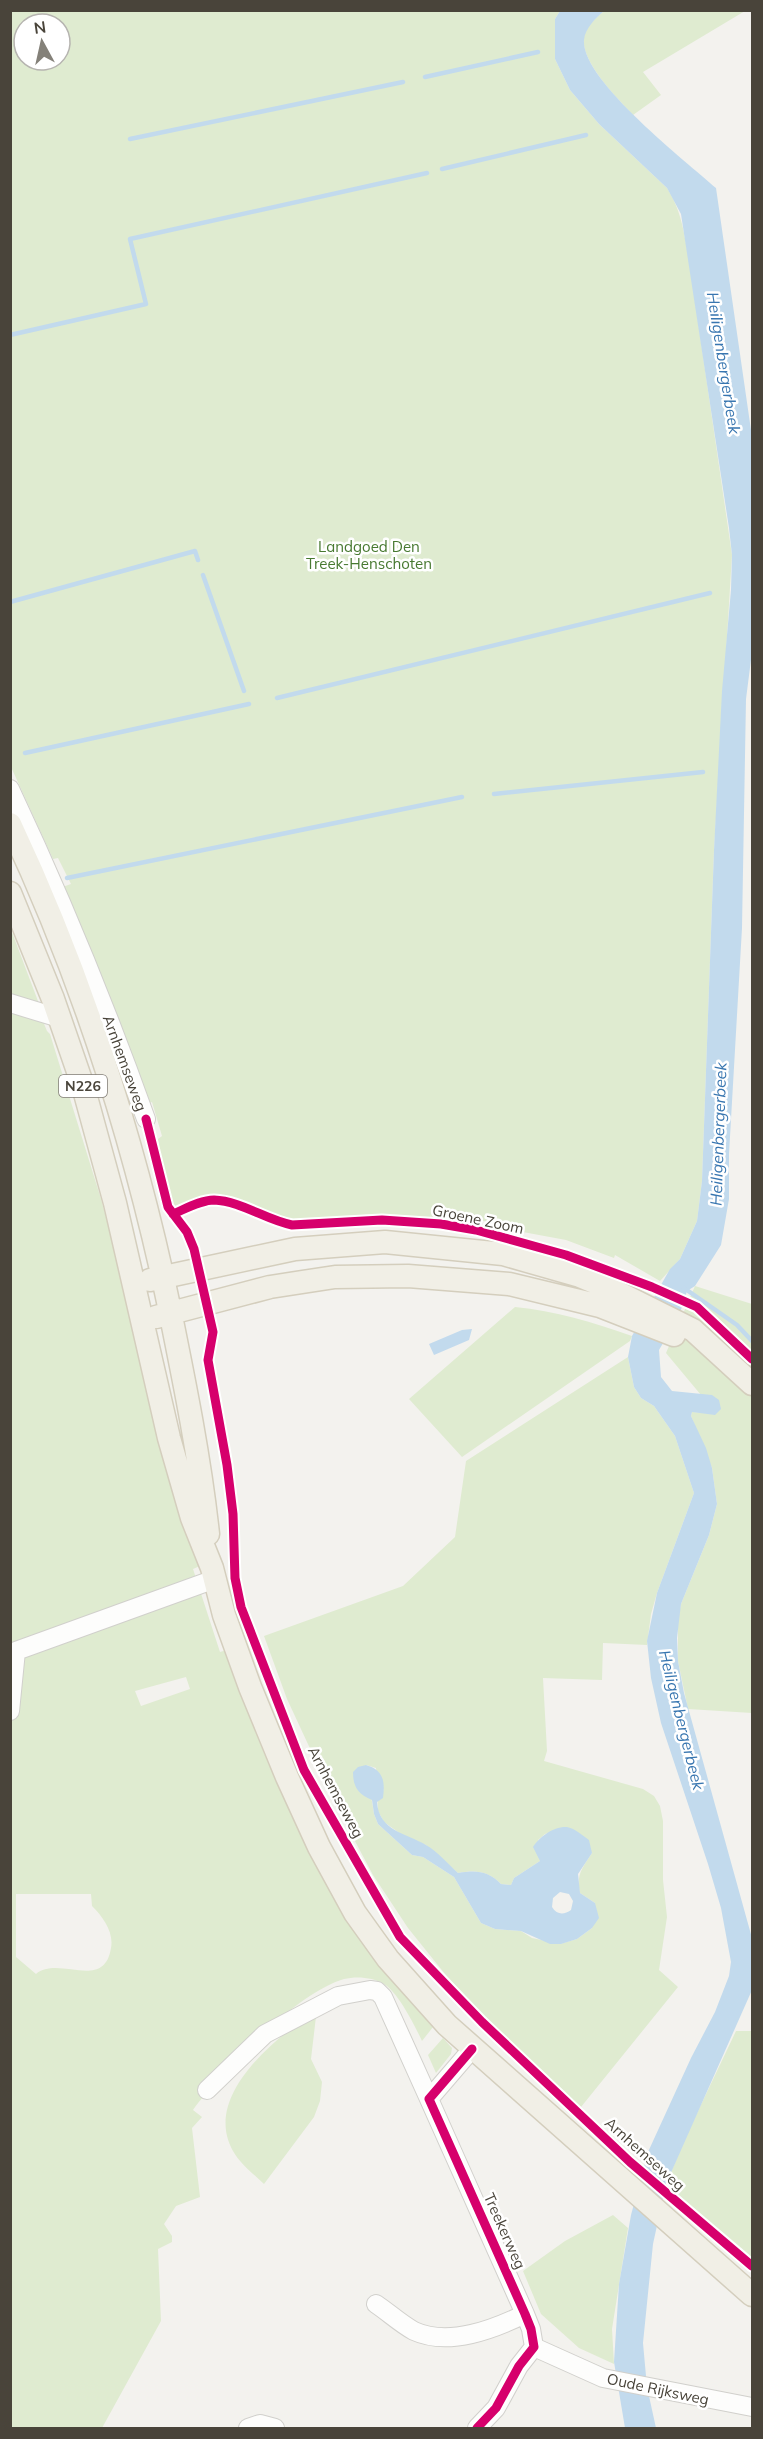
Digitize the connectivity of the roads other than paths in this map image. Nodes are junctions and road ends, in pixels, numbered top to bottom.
1 (10, 789) edge
2 (10, 824) edge
3 (10, 893) edge
4 (10, 1003) edge
5 (59, 1018) junction
6 (146, 1119) dead end
7 (164, 1277) junction
8 (134, 1285) junction
9 (605, 1297) junction
10 (170, 1313) junction
11 (142, 1320) junction
12 (753, 1384) edge
13 (213, 1574) junction
14 (13, 1663) edge
15 (11, 1710) edge
16 (472, 2049) junction
17 (207, 2090) dead end
18 (429, 2099) junction
19 (753, 2295) edge
20 (376, 2304) dead end
21 (525, 2314) junction
22 (534, 2347) junction
23 (753, 2408) edge
24 (248, 2428) edge
25 (275, 2428) edge
26 (477, 2428) edge

1 - 6 street, Arnhemseweg
2 - 7 main road, Arnhemseweg / N226
3 - 5 main road, Arnhemseweg / N226
4 - 5 street
5 - 8 main road, Arnhemseweg / N226
7 - 8 main road, Groene Zoom
7 - 9 main road, Groene Zoom
7 - 10 main road, Arnhemseweg / N226
8 - 11 main road, Arnhemseweg / N226
9 - 10 main road, Groene Zoom
9 - 12 main road, Groene Zoom
10 - 11 main road, Groene Zoom
10 - 13 main road, Arnhemseweg / N226
11 - 13 main road, Arnhemseweg / N226
13 - 14 street
13 - 16 main road, Arnhemseweg / N226
14 - 15 street
16 - 18 street
16 - 19 main road, Arnhemseweg / N226
17 - 18 street, Treekerweg
18 - 21 street, Treekerweg
20 - 21 street
21 - 22 street, Treekerweg
22 - 23 street, Oude Rijksweg
22 - 26 street
24 - 25 street

